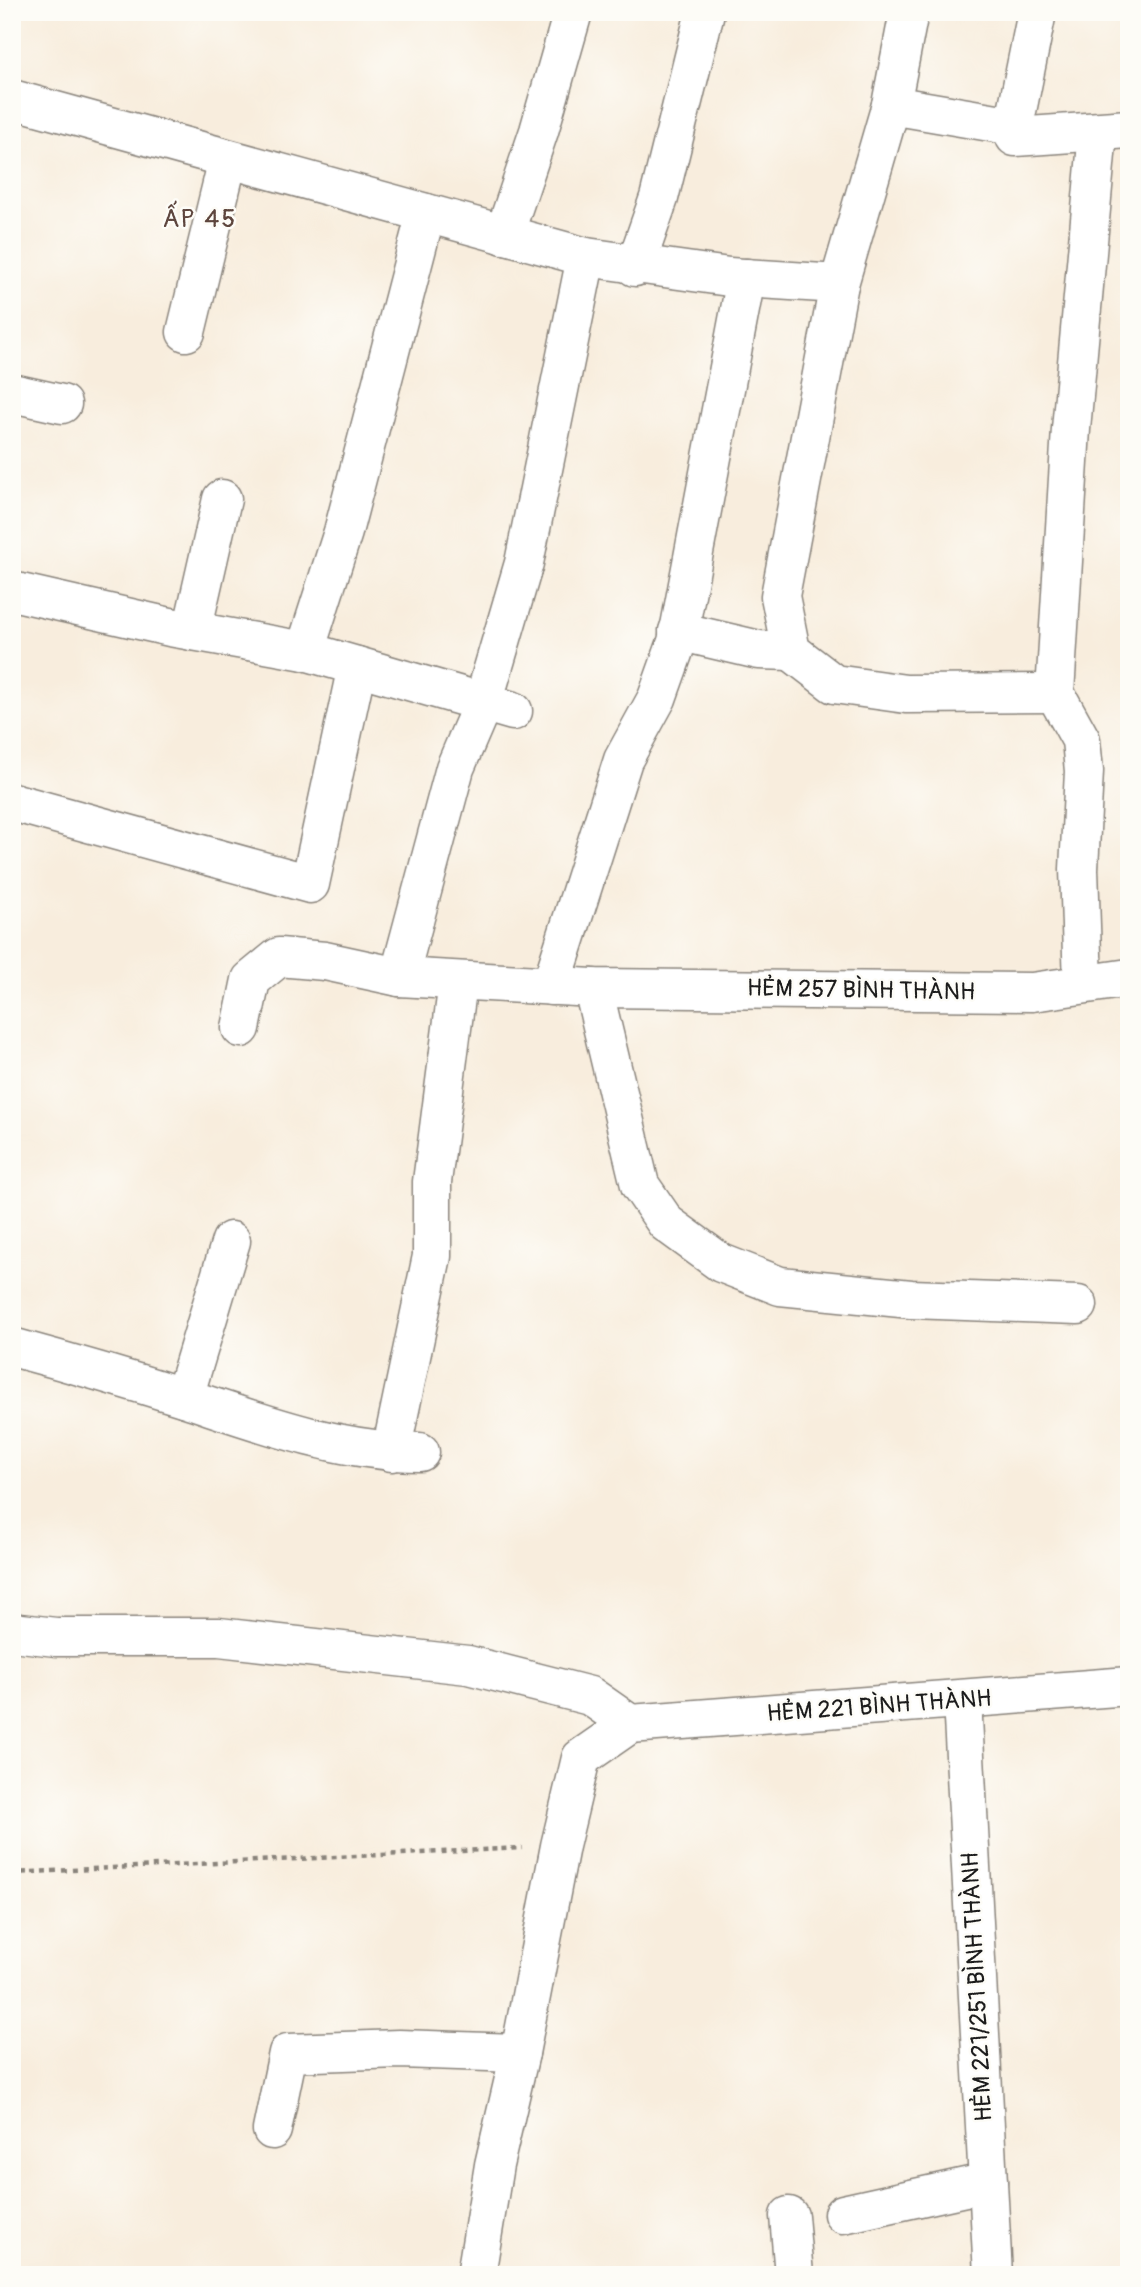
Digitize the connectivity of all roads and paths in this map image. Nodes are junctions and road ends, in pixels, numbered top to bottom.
1 (573, 12) edge
2 (705, 12) edge
3 (909, 12) edge
4 (1035, 29) edge
5 (12, 99) edge
6 (891, 104) junction
7 (1113, 130) edge
8 (1014, 131) junction
9 (228, 159) junction
10 (426, 213) junction
11 (504, 235) junction
12 (586, 257) junction
13 (635, 267) junction
14 (746, 278) junction
15 (839, 284) junction
16 (186, 332) dead end
17 (12, 393) edge
18 (62, 404) dead end
19 (222, 499) dead end
20 (12, 591) edge
21 (192, 631) junction
22 (678, 631) junction
23 (305, 651) junction
24 (791, 651) junction
25 (357, 666) junction
26 (1055, 694) junction
27 (498, 707) junction
28 (12, 802) edge
29 (399, 977) junction
30 (1129, 978) edge
31 (458, 982) junction
32 (1083, 983) junction
33 (551, 986) junction
34 (593, 988) junction
35 (241, 1028) dead end
36 (231, 1241) dead end
37 (1078, 1305) dead end
38 (12, 1347) edge
39 (184, 1397) junction
40 (12, 1632) edge
41 (1129, 1686) edge
42 (962, 1700) junction
43 (630, 1724) junction
44 (560, 1846) junction
45 (12, 1873) edge
46 (520, 2053) junction
47 (272, 2130) dead end
48 (988, 2182) junction
49 (843, 2214) dead end
50 (789, 2216) dead end
51 (473, 2273) edge
52 (793, 2275) edge
53 (993, 2275) edge

1 - 11 street
2 - 13 street
3 - 6 street
4 - 8 street
5 - 9 street
6 - 8 street
6 - 15 street
7 - 8 street
7 - 26 street
9 - 10 street
9 - 16 street
10 - 11 street
10 - 23 street
11 - 12 street
12 - 13 street
12 - 27 street
13 - 14 street
14 - 15 street
14 - 22 street
15 - 24 street
17 - 18 street
19 - 21 street
20 - 21 street
21 - 23 street
22 - 24 street
22 - 33 street
23 - 25 street
24 - 26 street
25 - 27 street
25 - 28 street
26 - 32 street
27 - 29 street
29 - 31 street, HẺM 257 BÌNH THÀNH
29 - 35 street, HẺM 257 BÌNH THÀNH
30 - 32 street, HẺM 257 BÌNH THÀNH
31 - 33 street, HẺM 257 BÌNH THÀNH
31 - 39 street
32 - 34 street, HẺM 257 BÌNH THÀNH
33 - 34 street, HẺM 257 BÌNH THÀNH
34 - 37 street
36 - 39 street
38 - 39 street
40 - 43 street
41 - 42 street, HẺM 221 BÌNH THÀNH
42 - 43 street, HẺM 221 BÌNH THÀNH
42 - 48 street, HẺM 221/251 BÌNH THÀNH
43 - 44 street
44 - 45 path
44 - 46 street
46 - 47 street
46 - 51 street
48 - 49 street
48 - 53 street, HẺM 221/251 BÌNH THÀNH
50 - 52 street

